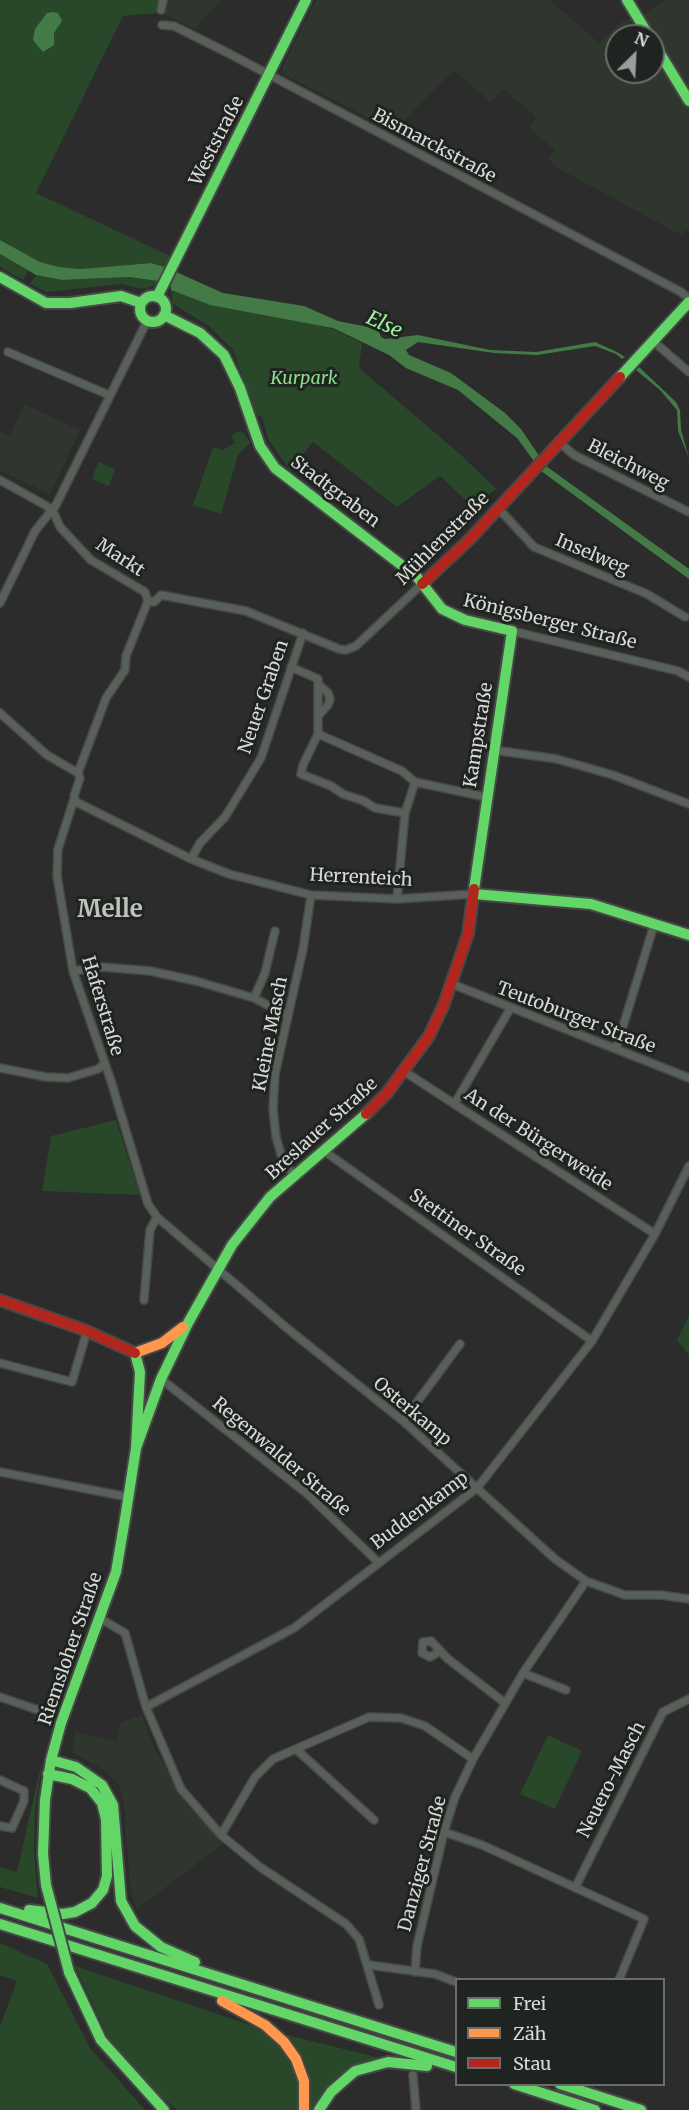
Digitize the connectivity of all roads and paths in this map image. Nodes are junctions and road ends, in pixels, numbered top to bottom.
1 (163, 0) edge
2 (306, 0) edge
3 (627, 0) edge
4 (161, 10) dead end
5 (642, 24) edge
6 (162, 25) dead end
7 (665, 62) edge
8 (269, 75) junction
9 (689, 101) edge
10 (0, 277) edge
11 (160, 292) junction
12 (689, 301) edge
13 (141, 303) junction
14 (164, 315) junction
15 (147, 321) junction
16 (653, 341) junction
17 (8, 352) dead end
18 (689, 372) edge
19 (109, 394) junction
20 (558, 441) junction
21 (0, 480) edge
22 (498, 508) junction
23 (52, 512) junction
24 (689, 512) edge
25 (419, 581) junction
26 (161, 595) joint
27 (148, 601) junction
28 (0, 603) edge
29 (685, 617) dead end
30 (512, 631) junction
31 (303, 633) junction
32 (291, 667) junction
33 (689, 677) edge
34 (319, 685) junction
35 (0, 713) edge
36 (318, 716) junction
37 (318, 734) junction
38 (494, 750) junction
39 (78, 773) junction
40 (415, 782) junction
41 (486, 797) junction
42 (74, 799) junction
43 (689, 804) edge
44 (405, 813) junction
45 (480, 845) joint
46 (191, 859) junction
47 (474, 894) junction
48 (311, 895) junction
49 (397, 899) junction
50 (654, 924) junction
51 (275, 931) dead end
52 (689, 935) edge
53 (73, 971) junction
54 (452, 984) junction
55 (254, 998) junction
56 (510, 1009) junction
57 (287, 1015) junction
58 (616, 1049) junction
59 (104, 1064) junction
60 (0, 1068) edge
61 (405, 1072) junction
62 (689, 1078) edge
63 (455, 1103) junction
64 (324, 1151) junction
65 (689, 1166) edge
66 (294, 1175) junction
67 (157, 1217) junction
68 (655, 1234) junction
69 (220, 1269) junction
70 (0, 1300) edge
71 (144, 1300) dead end
72 (188, 1323) junction
73 (87, 1331) junction
74 (592, 1341) junction
75 (460, 1344) dead end
76 (135, 1353) junction
77 (0, 1363) edge
78 (161, 1379) junction
79 (403, 1420) junction
80 (136, 1448) junction
81 (0, 1472) edge
82 (477, 1488) junction
83 (128, 1497) junction
84 (378, 1562) junction
85 (586, 1581) junction
86 (689, 1599) edge
87 (101, 1619) junction
88 (440, 1651) dead end
89 (523, 1673) junction
90 (566, 1690) dead end
91 (0, 1697) edge
92 (689, 1699) edge
93 (505, 1703) junction
94 (147, 1707) junction
95 (44, 1712) dead end
96 (297, 1750) junction
97 (473, 1759) junction
98 (51, 1760) junction
99 (48, 1774) junction
100 (0, 1780) edge
101 (374, 1820) dead end
102 (0, 1826) edge
103 (444, 1832) junction
104 (221, 1835) junction
105 (575, 1888) junction
106 (0, 1907) edge
107 (0, 1924) edge
108 (369, 1965) junction
109 (415, 1972) junction
110 (619, 1978) edge
111 (455, 1982) edge
112 (188, 1983) junction
113 (252, 1988) junction
114 (379, 2005) dead end
115 (455, 2052) edge
116 (455, 2067) edge
117 (455, 2072) edge
118 (413, 2075) dead end
119 (517, 2086) edge
120 (563, 2086) edge
121 (164, 2110) edge
122 (304, 2110) edge
123 (319, 2110) edge
124 (416, 2110) edge
125 (595, 2110) edge
126 (641, 2110) edge

1 - 4 street
2 - 8 main road, Weststraße
3 - 5 main road
6 - 8 street, Bismarckstraße
7 - 9 main road
8 - 11 main road, Weststraße
8 - 12 street, Bismarckstraße
10 - 13 main road
11 - 13 main road
11 - 14 main road
12 - 16 main road, Mühlenstraße
13 - 15 main road
14 - 15 main road
14 - 25 main road, Stadtgraben
15 - 19 street
16 - 18 street
16 - 20 main road, Mühlenstraße
17 - 19 street
19 - 23 street
20 - 22 main road, Mühlenstraße
20 - 24 street, Bleichweg
21 - 23 street, Markt
22 - 25 main road, Mühlenstraße
22 - 29 street, Inselweg
23 - 27 street, Markt
23 - 28 street
25 - 30 main road, Königsberger Straße
25 - 31 street, Mühlenstraße
26 - 27 street, Markt
26 - 31 street, Mühlenstraße
27 - 39 street, Markt
30 - 33 street, Königsberger Straße
30 - 38 main road, Kampstraße
31 - 32 street, Neuer Graben
32 - 34 street
32 - 46 street, Neuer Graben
34 - 36 street
34 - 36 street
35 - 39 street
36 - 37 street
37 - 40 street
37 - 44 street
38 - 41 main road, Kampstraße
38 - 43 street
39 - 42 street
40 - 41 street
40 - 44 street
41 - 45 main road, Kampstraße
42 - 46 street, Herrenteich
42 - 53 street, Haferstraße
44 - 49 street
45 - 47 main road, Breslauer Straße
46 - 48 street, Herrenteich
47 - 49 street, Herrenteich
47 - 50 main road, Herrenteich
47 - 54 main road, Breslauer Straße
48 - 49 street, Herrenteich
48 - 57 street, Kleine Masch
50 - 52 main road, Herrenteich
50 - 58 street
51 - 55 street
53 - 55 street
53 - 59 street, Haferstraße
54 - 56 street, Teutoburger Straße
54 - 61 main road, Breslauer Straße
55 - 57 street
56 - 58 street, Teutoburger Straße
56 - 63 street
57 - 66 street, Kleine Masch
58 - 62 street, Teutoburger Straße
59 - 60 street
59 - 67 street, Haferstraße
61 - 63 street, An der Bürgerweide
61 - 64 main road, Breslauer Straße
63 - 68 street, An der Bürgerweide
64 - 66 main road, Breslauer Straße
64 - 74 street, Stettiner Straße
65 - 68 street, Buddenkamp
66 - 69 main road, Breslauer Straße
67 - 69 street, Haferstraße
67 - 71 street
68 - 74 street, Buddenkamp
69 - 72 main road, Breslauer Straße
69 - 79 street, Osterkamp
70 - 73 main road
72 - 76 main road, Breslauer Straße
72 - 78 main road, Breslauer Straße
73 - 76 main road
73 - 77 street
74 - 82 street, Buddenkamp
75 - 79 street
76 - 80 main road, Riemsloher Straße
78 - 80 main road, Breslauer Straße
78 - 84 street, Regenwalder Straße
79 - 82 street, Osterkamp
80 - 83 main road, Riemsloher Straße
81 - 83 street
82 - 84 street, Buddenkamp
82 - 85 street, Osterkamp
83 - 87 main road, Riemsloher Straße
84 - 94 street, Buddenkamp
85 - 86 street, Osterkamp
85 - 89 street, Danziger Straße
87 - 94 street
87 - 98 main road, Riemsloher Straße
88 - 93 street
89 - 90 street
89 - 93 street, Danziger Straße
91 - 95 street
92 - 105 street, Neuero-Masch
93 - 97 street, Danziger Straße
94 - 104 street
96 - 97 street
96 - 101 street
96 - 104 street
97 - 103 street, Danziger Straße
98 - 99 main road, Riemsloher Straße
98 - 113 main road
99 - 106 main road
99 - 121 main road, Riemsloher Straße, bridge
100 - 102 street
103 - 105 street
103 - 109 street, Danziger Straße
104 - 108 street
105 - 110 street
106 - 113 main road
107 - 112 main road
108 - 109 street
108 - 114 street
109 - 111 street
112 - 116 main road
112 - 122 main road
113 - 115 main road
117 - 123 main road
118 - 124 street
119 - 125 main road
120 - 126 main road

